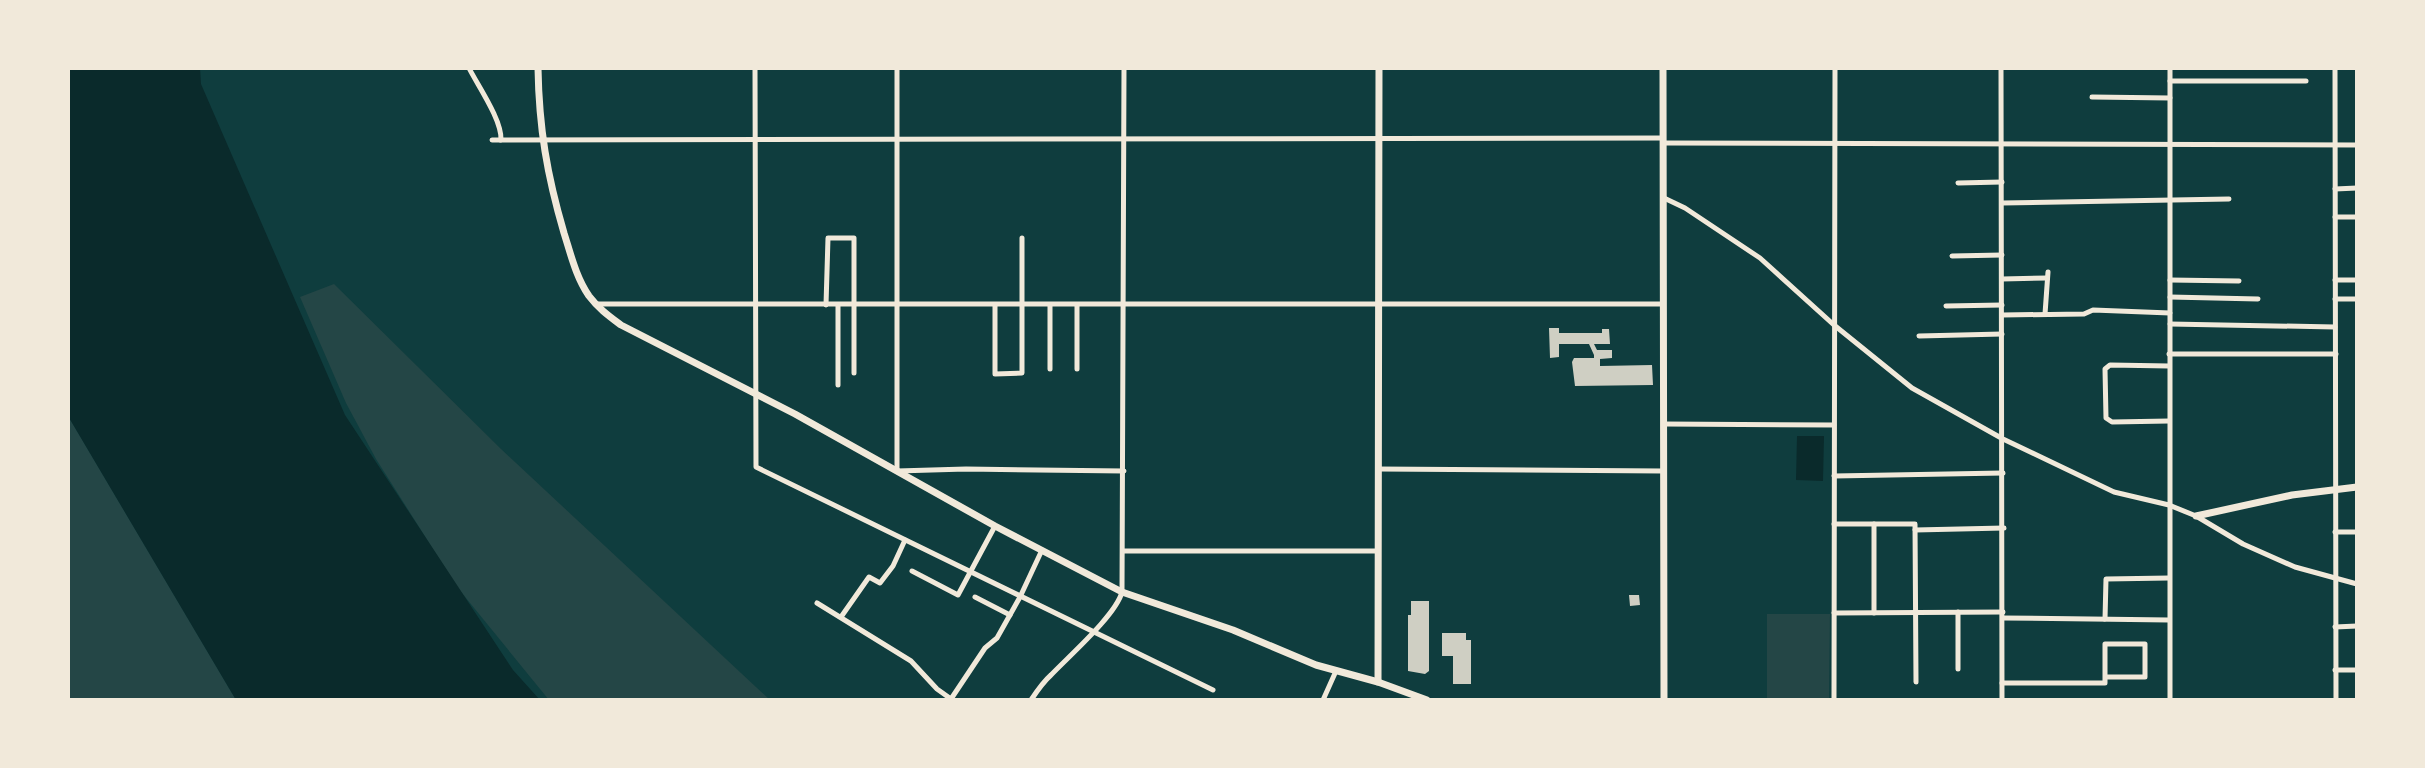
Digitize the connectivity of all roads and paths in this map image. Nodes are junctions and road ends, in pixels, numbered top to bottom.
1 (469, 68) edge
2 (538, 68) edge
3 (755, 68) edge
4 (897, 68) edge
5 (1124, 68) edge
6 (1379, 68) edge
7 (1663, 68) edge
8 (1835, 68) edge
9 (2001, 68) edge
10 (2170, 68) edge
11 (2335, 68) edge
12 (2170, 81) junction
13 (2306, 81) dead end
14 (2092, 97) dead end
15 (2170, 98) junction
16 (756, 139) junction
17 (897, 139) junction
18 (1124, 139) junction
19 (1379, 139) junction
20 (492, 140) dead end
21 (501, 140) junction
22 (542, 140) junction
23 (1663, 141) junction
24 (2170, 143) junction
25 (1835, 144) junction
26 (2002, 144) junction
27 (2335, 145) junction
28 (2357, 145) edge
29 (2002, 182) junction
30 (1958, 183) dead end
31 (2357, 188) edge
32 (2335, 189) junction
33 (1663, 198) junction
34 (2229, 199) dead end
35 (2170, 200) junction
36 (2002, 203) junction
37 (2335, 217) junction
38 (2357, 217) edge
39 (1022, 238) dead end
40 (2002, 255) junction
41 (1952, 256) dead end
42 (2002, 279) junction
43 (2170, 280) junction
44 (2335, 280) junction
45 (2357, 280) edge
46 (2239, 281) dead end
47 (2170, 297) junction
48 (2258, 299) dead end
49 (2335, 299) junction
50 (2357, 299) edge
51 (596, 304) junction
52 (1379, 304) junction
53 (1663, 304) junction
54 (756, 305) junction
55 (826, 305) junction
56 (838, 305) junction
57 (854, 305) junction
58 (898, 305) junction
59 (995, 305) junction
60 (1022, 305) junction
61 (1050, 305) junction
62 (1077, 305) junction
63 (1124, 305) junction
64 (2002, 305) junction
65 (1946, 306) dead end
66 (2170, 313) junction
67 (2045, 314) junction
68 (2002, 315) junction
69 (2170, 324) junction
70 (1834, 325) junction
71 (2335, 327) junction
72 (2002, 334) junction
73 (1919, 336) dead end
74 (2169, 354) junction
75 (2336, 354) junction
76 (2169, 366) junction
77 (1050, 369) dead end
78 (1077, 369) dead end
79 (854, 373) dead end
80 (838, 385) dead end
81 (755, 393) junction
82 (2169, 421) junction
83 (1664, 424) junction
84 (1834, 425) junction
85 (2003, 439) junction
86 (1378, 469) junction
87 (897, 471) junction
88 (1124, 471) junction
89 (1664, 471) junction
90 (2003, 473) junction
91 (1834, 476) junction
92 (2357, 487) edge
93 (2336, 489) junction
94 (2169, 505) junction
95 (2196, 516) junction
96 (1834, 524) junction
97 (1874, 524) junction
98 (995, 526) junction
99 (2004, 528) junction
100 (1915, 530) junction
101 (2335, 532) junction
102 (2357, 532) edge
103 (905, 540) junction
104 (1042, 550) junction
105 (1123, 551) junction
106 (1378, 551) junction
107 (912, 571) dead end
108 (970, 572) junction
109 (2335, 577) junction
110 (2169, 578) junction
111 (2357, 584) edge
112 (1122, 592) junction
113 (975, 597) dead end
114 (1020, 597) junction
115 (817, 603) dead end
116 (1915, 612) junction
117 (1958, 612) junction
118 (1834, 613) junction
119 (1874, 613) junction
120 (1010, 615) junction
121 (2003, 615) junction
122 (841, 617) junction
123 (2105, 619) junction
124 (2169, 620) junction
125 (2357, 626) edge
126 (2335, 627) junction
127 (1092, 632) junction
128 (1958, 669) dead end
129 (2335, 670) junction
130 (2357, 670) edge
131 (1336, 671) junction
132 (2105, 677) junction
133 (1378, 682) junction
134 (1916, 682) dead end
135 (2002, 683) junction
136 (1213, 690) dead end
137 (951, 699) edge
138 (1031, 700) edge
139 (1323, 700) edge
140 (1427, 700) edge
141 (1664, 700) edge
142 (1834, 700) edge
143 (2002, 700) edge
144 (2170, 700) edge
145 (2336, 700) edge

1 - 21 street
2 - 22 street
3 - 16 street
4 - 17 street
5 - 18 street
6 - 19 street
7 - 23 street
8 - 25 street
9 - 26 street
10 - 12 street
11 - 27 street
12 - 13 street
12 - 15 street
14 - 15 street
15 - 24 street
16 - 17 street
16 - 22 street
16 - 54 street
17 - 18 street
17 - 58 street
18 - 19 street
18 - 63 street
19 - 23 street
19 - 52 street
20 - 21 street
21 - 22 street
22 - 51 street
23 - 25 street
23 - 33 street
24 - 26 street
24 - 27 street
24 - 35 street
25 - 26 street
25 - 70 street
26 - 29 street
27 - 28 street
27 - 32 street
29 - 30 street
29 - 36 street
31 - 32 street
32 - 37 street
33 - 53 street
33 - 70 street
34 - 35 street
35 - 36 street
35 - 43 street
36 - 40 street
37 - 38 street
37 - 44 street
39 - 60 street
40 - 41 street
40 - 42 street
42 - 64 street
42 - 67 street
43 - 46 street
43 - 47 street
44 - 45 street
44 - 49 street
47 - 48 street
47 - 66 street
49 - 50 street
49 - 71 street
51 - 54 street
51 - 81 street
52 - 53 street
52 - 63 street
52 - 86 street
53 - 83 street
54 - 55 street
54 - 81 street
55 - 56 street
55 - 57 street
56 - 57 street
56 - 80 street
57 - 58 street
57 - 79 street
58 - 59 street
58 - 87 street
59 - 60 street
59 - 60 street
60 - 61 street
61 - 62 street
61 - 77 street
62 - 63 street
62 - 78 street
63 - 88 street
64 - 65 street
64 - 68 street
66 - 67 street
66 - 69 street
67 - 68 street
68 - 72 street
69 - 71 street
69 - 74 street
70 - 84 street
70 - 85 street
71 - 75 street
72 - 73 street
72 - 85 street
74 - 75 street
74 - 76 street
75 - 93 street
76 - 82 street
76 - 82 street
81 - 87 street
81 - 103 street
82 - 94 street
83 - 84 street
83 - 89 street
84 - 91 street
85 - 90 street
85 - 94 street
86 - 89 street
86 - 106 street
87 - 88 street
87 - 98 street
88 - 105 street
89 - 141 street
90 - 91 street
90 - 99 street
91 - 96 street
92 - 93 street
93 - 95 street
93 - 101 street
94 - 95 street
94 - 110 street
95 - 109 street
96 - 97 street
96 - 118 street
97 - 100 street
97 - 119 street
98 - 104 street
98 - 108 street
99 - 100 street
99 - 121 street
100 - 116 street
101 - 102 street
101 - 109 street
103 - 108 street
103 - 122 street
104 - 112 street
104 - 114 street
105 - 106 street
105 - 112 street
106 - 133 street
107 - 108 street
108 - 114 street
109 - 111 street
109 - 126 street
110 - 123 street
110 - 124 street
112 - 127 street
112 - 131 street
113 - 120 street
114 - 120 street
114 - 127 street
115 - 122 street
116 - 117 street
116 - 119 street
116 - 134 street
117 - 121 street
117 - 128 street
118 - 119 street
118 - 142 street
120 - 137 street
121 - 123 street
121 - 135 street
122 - 137 street
123 - 124 street
124 - 144 street
125 - 126 street
126 - 129 street
127 - 136 street
127 - 138 street
129 - 130 street
129 - 145 street
131 - 133 street
131 - 139 street
132 - 132 street
132 - 135 street
133 - 140 street
135 - 143 street

